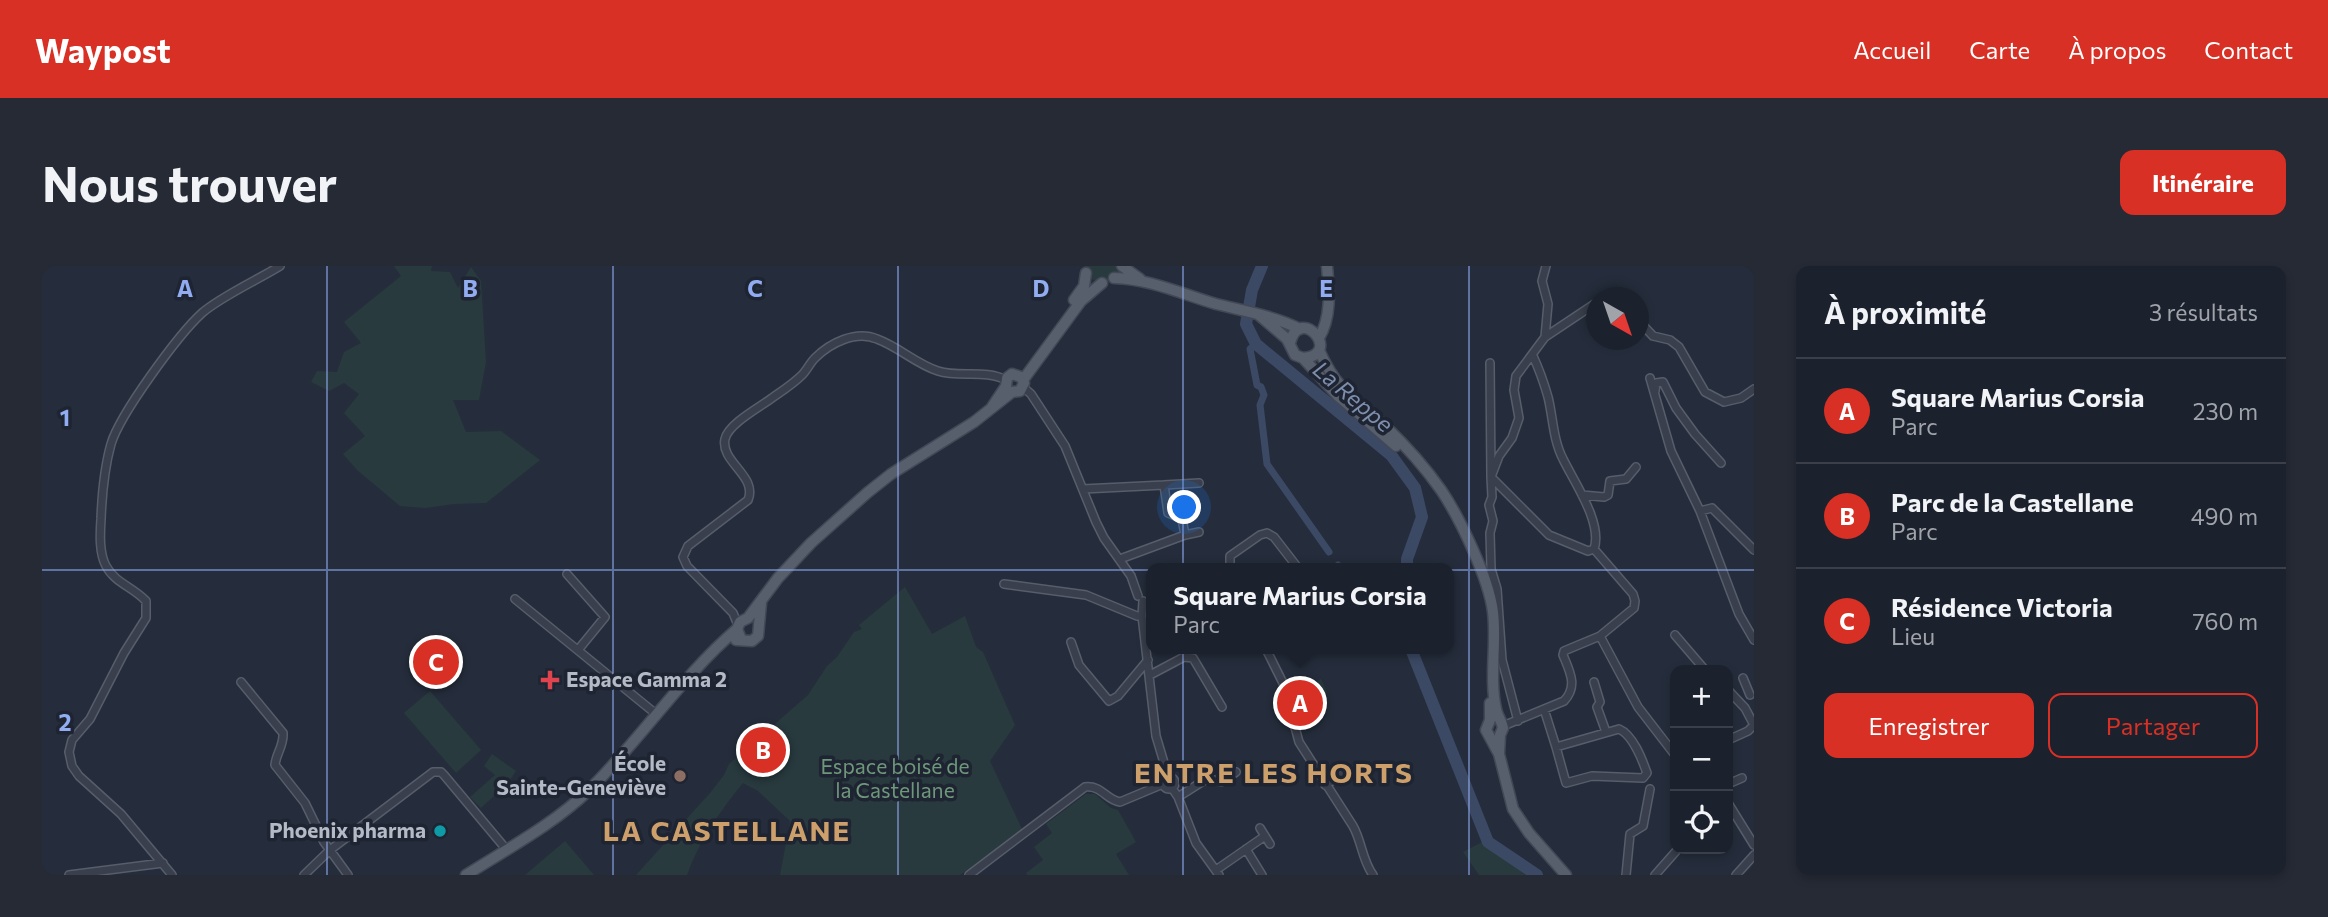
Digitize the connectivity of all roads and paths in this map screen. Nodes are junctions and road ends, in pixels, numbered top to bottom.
1 (280, 266) edge
2 (1121, 266) edge
3 (1326, 266) edge
4 (1546, 266) edge
5 (1085, 269) edge
6 (1114, 278) junction
7 (1143, 281) junction
8 (1102, 283) junction
9 (1586, 310) edge
10 (1259, 315) junction
11 (1306, 329) junction
12 (1649, 331) edge
13 (1545, 337) junction
14 (1290, 343) junction
15 (1319, 344) junction
16 (1533, 356) junction
17 (1303, 358) junction
18 (1490, 363) dead end
19 (1650, 378) dead end
20 (1014, 383) junction
21 (1754, 389) edge
22 (1655, 393) junction
23 (1721, 463) dead end
24 (1636, 467) dead end
25 (1426, 471) junction
26 (1492, 477) junction
27 (1199, 483) dead end
28 (1164, 485) junction
29 (1083, 489) junction
30 (1582, 495) junction
31 (1700, 511) junction
32 (1199, 532) dead end
33 (1185, 536) junction
34 (1594, 548) junction
35 (1754, 550) edge
36 (1119, 559) junction
37 (1230, 563) edge
38 (1294, 563) edge
39 (567, 574) dead end
40 (1004, 584) dead end
41 (1144, 596) edge
42 (515, 599) dead end
43 (761, 603) junction
44 (1142, 616) junction
45 (759, 625) junction
46 (742, 626) junction
47 (1675, 635) dead end
48 (1600, 636) junction
49 (1754, 640) edge
50 (1071, 642) dead end
51 (1146, 645) edge
52 (578, 650) junction
53 (1147, 654) edge
54 (1269, 654) edge
55 (1148, 660) junction
56 (1701, 665) edge
57 (1150, 675) junction
58 (1742, 678) dead end
59 (241, 682) dead end
60 (1594, 682) dead end
61 (1733, 695) edge
62 (1753, 697) edge
63 (1222, 708) dead end
64 (1544, 709) junction
65 (656, 714) junction
66 (1518, 721) junction
67 (1496, 727) junction
68 (1606, 732) junction
69 (1733, 738) edge
70 (1556, 747) junction
71 (1670, 749) edge
72 (1350, 770) dead end
73 (1236, 772) dead end
74 (1168, 776) junction
75 (1742, 779) dead end
76 (1733, 782) edge
77 (1163, 784) junction
78 (1325, 785) junction
79 (1172, 788) junction
80 (1650, 789) dead end
81 (1178, 797) junction
82 (1733, 811) edge
83 (1260, 828) dead end
84 (1265, 836) junction
85 (1270, 844) dead end
86 (1754, 845) edge
87 (506, 849) junction
88 (1246, 849) junction
89 (330, 850) junction
90 (1674, 854) edge
91 (1754, 855) edge
92 (163, 863) junction
93 (1217, 872) edge
94 (69, 875) edge
95 (172, 875) edge
96 (304, 875) edge
97 (348, 875) edge
98 (466, 875) edge
99 (970, 875) edge
100 (1262, 875) edge
101 (1373, 875) edge
102 (1566, 875) edge
103 (1626, 875) edge
104 (1656, 875) edge
105 (1736, 875) edge

1 - 92 street
2 - 6 main road
2 - 7 main road
3 - 11 main road
3 - 15 main road
4 - 13 street
5 - 8 main road
5 - 20 main road
6 - 7 main road
6 - 8 main road
7 - 10 main road
8 - 20 main road
9 - 13 street
10 - 11 main road
10 - 14 main road
11 - 14 main road
11 - 15 main road
12 - 21 street
13 - 16 street
14 - 17 main road
15 - 17 main road
15 - 25 main road
16 - 26 street
16 - 30 street
17 - 25 main road
18 - 26 street
19 - 22 street
20 - 29 street
20 - 43 main road
20 - 46 street
22 - 23 street
22 - 31 street
24 - 30 street
25 - 67 main road
26 - 34 street
26 - 66 street
27 - 28 street
28 - 29 street
28 - 33 street
29 - 36 street
30 - 34 street
31 - 35 street
31 - 49 street
32 - 33 street
33 - 36 street
34 - 48 street
36 - 41 street
37 - 38 street
39 - 52 street
40 - 44 street
41 - 44 street
42 - 52 street
43 - 45 main road
43 - 46 main road
44 - 51 street
45 - 46 main road
45 - 46 main road
46 - 65 main road
47 - 56 street
48 - 64 street
48 - 71 street
50 - 55 street
52 - 65 street
53 - 55 street
54 - 78 street
55 - 57 street
57 - 63 street
57 - 74 street
58 - 62 street
59 - 89 street
60 - 68 street
61 - 69 street
64 - 66 street
64 - 70 street
65 - 87 main road
66 - 67 street
67 - 102 main road
68 - 70 street
68 - 70 street
72 - 78 street
73 - 81 street
74 - 77 street
74 - 79 street
75 - 76 street
77 - 79 street
77 - 99 street
78 - 101 street
79 - 81 street
80 - 103 street
81 - 93 street
82 - 86 street
83 - 84 street
84 - 85 street
84 - 88 street
87 - 89 street
87 - 98 main road
88 - 93 street
88 - 100 street
89 - 96 street
89 - 97 street
90 - 104 street
91 - 105 street
92 - 94 street
92 - 95 street

